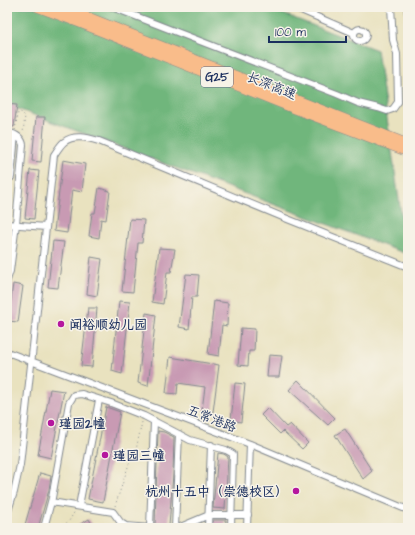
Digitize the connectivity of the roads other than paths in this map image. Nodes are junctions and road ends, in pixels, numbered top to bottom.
1 (37, 7) edge
2 (60, 7) edge
3 (112, 7) edge
4 (294, 7) edge
5 (391, 7) edge
6 (407, 7) edge
7 (408, 15) edge
8 (354, 33) dead end
9 (7, 132) edge
10 (15, 134) junction
11 (394, 143) junction
12 (408, 144) edge
13 (408, 152) edge
14 (9, 177) edge
15 (20, 178) junction
16 (7, 224) edge
17 (16, 224) junction
18 (46, 228) junction
19 (408, 267) edge
20 (7, 280) edge
21 (7, 352) edge
22 (31, 361) junction
23 (99, 400) junction
24 (147, 405) junction
25 (144, 416) junction
26 (154, 421) junction
27 (179, 434) junction
28 (250, 444) junction
29 (211, 446) junction
30 (51, 502) junction
31 (79, 506) junction
32 (408, 510) edge
33 (7, 514) edge
34 (209, 515) junction
35 (231, 515) junction
36 (248, 515) junction
37 (44, 528) edge
38 (150, 528) edge
39 (175, 528) edge
40 (178, 528) edge
41 (208, 528) edge
42 (230, 528) edge
43 (247, 528) edge

1 - 11 highway, 长深高速 / G25
2 - 11 highway, 长深高速 / G25
3 - 5 street
4 - 8 street
6 - 7 main road
9 - 10 street
10 - 14 street
10 - 15 street
11 - 12 highway, 长深高速 / G25
11 - 13 highway, 长深高速 / G25
14 - 15 street
15 - 17 street
16 - 17 street
17 - 18 street
17 - 20 street
18 - 19 street
18 - 22 street
21 - 22 street, 五常港路
22 - 24 street, 五常港路
22 - 33 street
23 - 25 street
23 - 30 street
23 - 31 street
24 - 25 street
24 - 28 street, 五常港路
25 - 26 street
26 - 27 street
26 - 38 street
27 - 29 street
27 - 39 street
28 - 32 street, 五常港路
28 - 36 street
29 - 34 street
29 - 35 street
30 - 31 street
30 - 37 street
31 - 38 street
34 - 35 street
34 - 40 street
34 - 41 street
35 - 36 street
35 - 42 street
36 - 43 street

